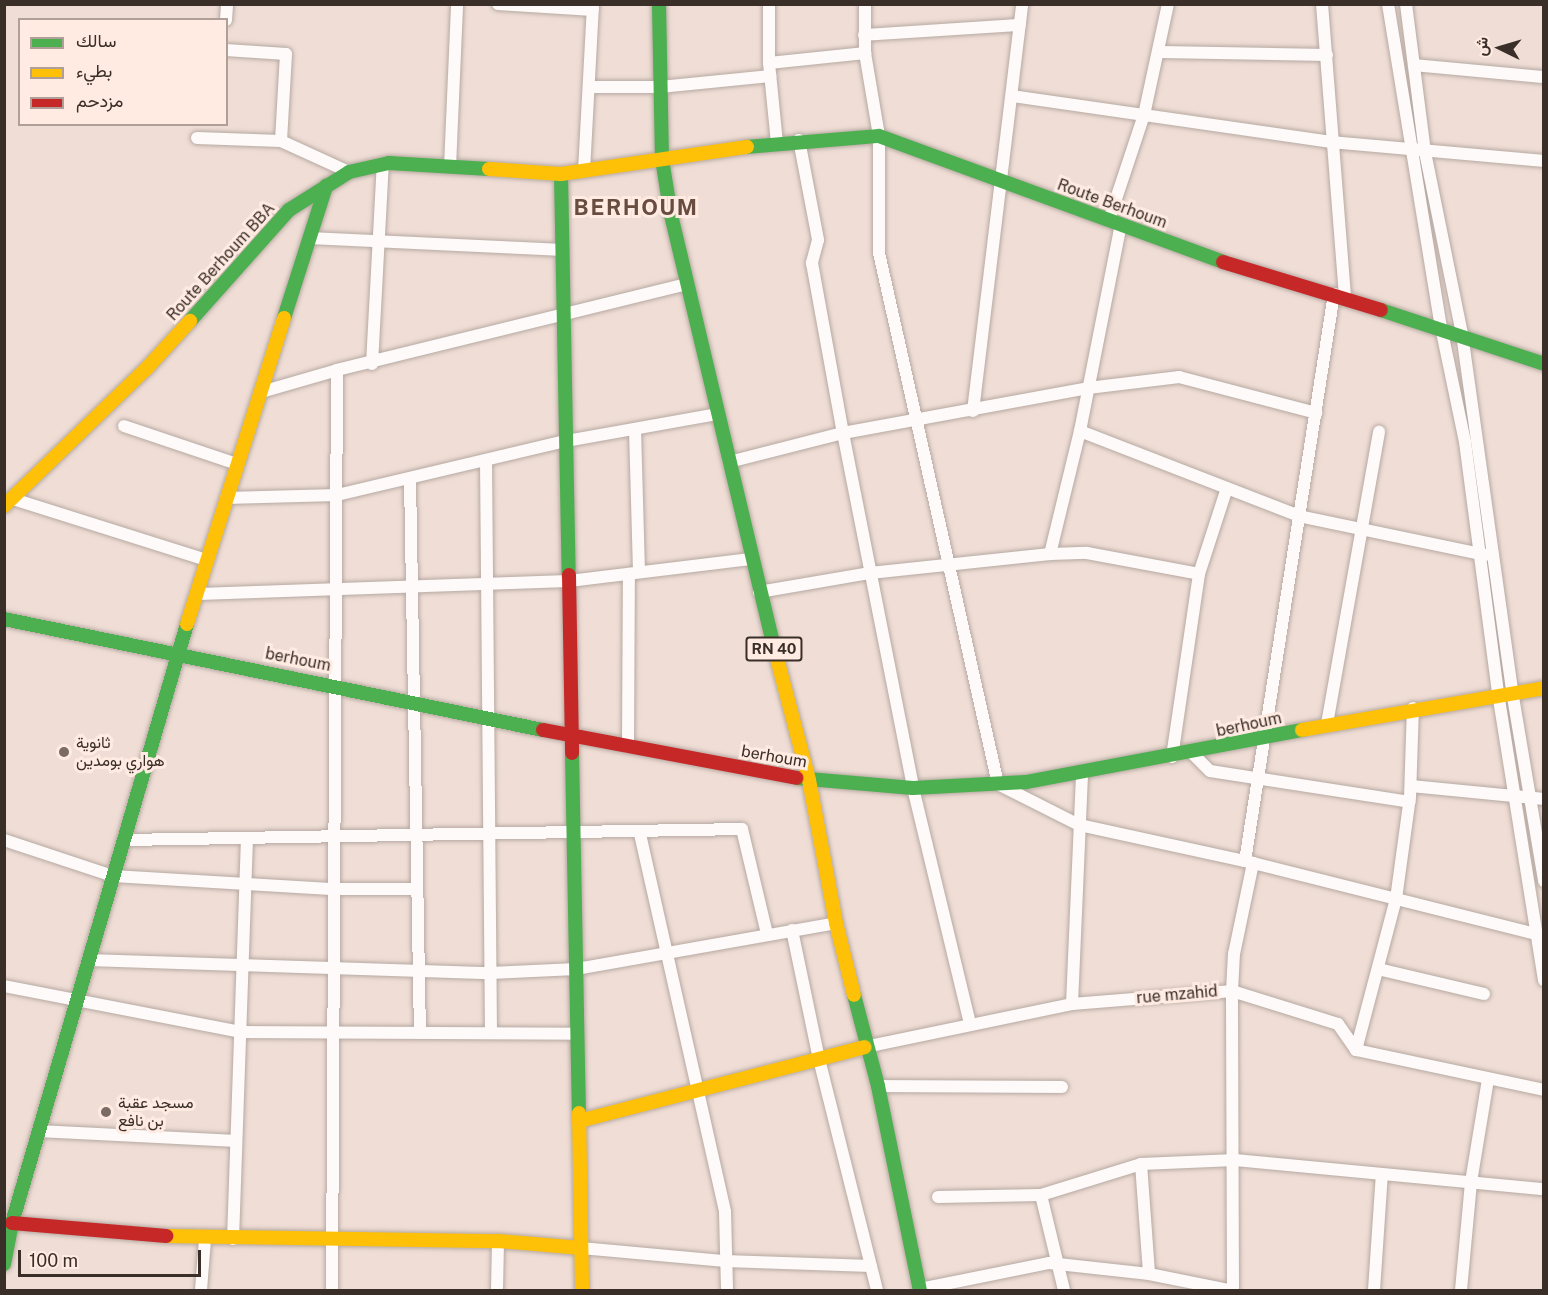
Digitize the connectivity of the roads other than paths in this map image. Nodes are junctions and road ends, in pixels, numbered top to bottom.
1 (457, 4) edge
2 (498, 4) edge
3 (659, 4) edge
4 (769, 4) edge
5 (865, 4) edge
6 (1022, 4) edge
7 (1168, 4) edge
8 (1322, 4) edge
9 (1388, 4) edge
10 (1406, 4) edge
11 (593, 7) edge
12 (1020, 25) junction
13 (864, 35) junction
14 (228, 50) edge
15 (1161, 52) junction
16 (865, 53) junction
17 (1327, 55) junction
18 (1414, 65) junction
19 (770, 70) junction
20 (1544, 77) edge
21 (590, 87) junction
22 (660, 87) junction
23 (1012, 96) junction
24 (1144, 115) junction
25 (879, 136) junction
26 (197, 138) dead end
27 (799, 140) junction
28 (281, 141) junction
29 (1331, 142) junction
30 (777, 143) junction
31 (1410, 150) junction
32 (1425, 152) junction
33 (662, 159) junction
34 (1544, 161) edge
35 (383, 164) junction
36 (450, 167) junction
37 (349, 171) junction
38 (584, 171) junction
39 (561, 174) junction
40 (1003, 183) junction
41 (326, 186) junction
42 (1115, 222) junction
43 (310, 238) junction
44 (379, 241) junction
45 (563, 250) junction
46 (687, 284) junction
47 (1340, 295) junction
48 (565, 315) junction
49 (1441, 327) junction
50 (1462, 334) junction
51 (372, 364) junction
52 (1544, 364) edge
53 (337, 370) junction
54 (1088, 388) junction
55 (261, 392) junction
56 (973, 411) junction
57 (1316, 413) junction
58 (717, 414) junction
59 (916, 419) junction
60 (124, 426) dead end
61 (635, 429) junction
62 (1080, 431) junction
63 (1379, 432) dead end
64 (843, 433) junction
65 (566, 441) junction
66 (486, 461) junction
67 (729, 462) junction
68 (237, 464) junction
69 (410, 479) junction
70 (1227, 488) junction
71 (337, 495) junction
72 (226, 498) junction
73 (9, 503) edge
74 (1299, 516) junction
75 (1362, 529) junction
76 (1050, 554) junction
77 (1479, 554) junction
78 (1494, 557) junction
79 (751, 559) junction
80 (206, 560) junction
81 (949, 566) junction
82 (634, 573) junction
83 (870, 573) junction
84 (1200, 574) junction
85 (569, 581) junction
86 (486, 585) junction
87 (412, 587) junction
88 (333, 591) junction
89 (759, 592) junction
90 (198, 594) junction
91 (4, 619) edge
92 (180, 653) junction
93 (333, 684) junction
94 (1544, 688) edge
95 (1512, 691) junction
96 (1498, 693) junction
97 (414, 703) junction
98 (1413, 708) junction
99 (488, 720) junction
100 (1327, 724) junction
101 (572, 736) junction
102 (1264, 740) junction
103 (628, 747) junction
104 (1192, 753) junction
105 (1172, 757) junction
106 (1082, 773) junction
107 (1258, 778) junction
108 (809, 780) junction
109 (998, 784) junction
110 (1411, 786) junction
111 (913, 788) junction
112 (1515, 795) junction
113 (1530, 798) junction
114 (1544, 799) edge
115 (1410, 802) junction
116 (1079, 825) junction
117 (640, 834) junction
118 (489, 835) junction
119 (574, 835) junction
120 (416, 836) junction
121 (334, 837) junction
122 (247, 838) junction
123 (4, 840) edge
124 (125, 840) junction
125 (1249, 862) junction
126 (113, 876) junction
127 (1544, 881) edge
128 (246, 882) junction
129 (335, 889) junction
130 (417, 889) junction
131 (1396, 899) junction
132 (836, 923) junction
133 (792, 930) junction
134 (767, 934) junction
135 (1541, 936) edge
136 (666, 954) junction
137 (88, 960) junction
138 (243, 965) junction
139 (333, 966) junction
140 (576, 969) junction
141 (1378, 969) junction
142 (419, 970) junction
143 (490, 973) junction
144 (1544, 981) edge
145 (4, 986) edge
146 (1232, 991) junction
147 (1484, 994) dead end
148 (78, 998) junction
149 (1072, 1004) junction
150 (970, 1024) junction
151 (240, 1032) junction
152 (420, 1033) junction
153 (491, 1033) junction
154 (333, 1034) junction
155 (577, 1034) junction
156 (865, 1047) junction
157 (1356, 1050) junction
158 (819, 1059) junction
159 (1488, 1079) junction
160 (878, 1086) junction
161 (1062, 1087) dead end
162 (1544, 1090) edge
163 (698, 1091) junction
164 (579, 1121) junction
165 (39, 1131) junction
166 (236, 1141) junction
167 (1235, 1160) junction
168 (1141, 1164) junction
169 (1382, 1174) junction
170 (1471, 1182) junction
171 (1544, 1189) edge
172 (1041, 1195) junction
173 (938, 1197) dead end
174 (8, 1223) edge
175 (205, 1239) junction
176 (232, 1239) junction
177 (332, 1241) junction
178 (498, 1241) junction
179 (581, 1248) junction
180 (725, 1261) junction
181 (4, 1264) edge
182 (1060, 1264) junction
183 (871, 1266) junction
184 (1154, 1275) junction
185 (950, 1287) edge
186 (201, 1290) edge
187 (332, 1290) edge
188 (497, 1290) edge
189 (582, 1290) edge
190 (727, 1290) edge
191 (877, 1290) edge
192 (920, 1290) edge
193 (1064, 1290) edge
194 (1161, 1290) edge
195 (1231, 1290) edge
196 (1374, 1290) edge
197 (1461, 1290) edge

1 - 36 street
2 - 11 street
3 - 22 main road, RN 40
4 - 19 street
5 - 13 street
6 - 12 street
7 - 15 street
8 - 17 street
9 - 31 street
10 - 18 street
11 - 21 street
12 - 13 street
12 - 23 street
13 - 16 street
14 - 28 street
15 - 17 street
15 - 24 street
16 - 19 street
16 - 25 street
17 - 29 street
18 - 20 street
18 - 32 street
19 - 22 street
19 - 30 street
21 - 22 street
21 - 38 street
22 - 33 main road, RN 40
23 - 24 street
23 - 40 street
24 - 29 street
24 - 42 street
25 - 27 main road, Route Berhoum
25 - 40 main road, Route Berhoum
25 - 59 street
26 - 28 street
27 - 30 main road, Route Berhoum
27 - 64 street
28 - 37 street
29 - 31 street
29 - 47 street
30 - 33 main road, Route Berhoum
31 - 32 street
31 - 49 street
32 - 34 street
32 - 50 street
33 - 38 main road, Route Berhoum BBA
33 - 46 main road, RN 40
35 - 36 main road, Route Berhoum BBA
35 - 37 main road, Route Berhoum BBA
35 - 44 street
36 - 39 main road, Route Berhoum BBA
37 - 41 main road, Route Berhoum BBA
38 - 39 main road, Route Berhoum BBA
39 - 45 main road
40 - 42 main road, Route Berhoum
40 - 56 street
41 - 43 main road
41 - 73 main road, Route Berhoum BBA
42 - 47 main road, Route Berhoum
42 - 54 street
43 - 44 street
43 - 55 main road
44 - 45 street
44 - 51 street
45 - 48 main road
46 - 48 street
46 - 58 main road, RN 40
47 - 49 main road, Route Berhoum
47 - 57 street
48 - 51 street
48 - 65 main road
49 - 50 main road, Route Berhoum
49 - 77 street
50 - 52 main road, Route Berhoum
50 - 78 street
51 - 53 street
53 - 55 street
53 - 71 street
54 - 56 street
54 - 57 street
54 - 62 street
55 - 68 main road
56 - 59 street
57 - 74 street
58 - 61 street
58 - 67 main road, RN 40
59 - 64 street
59 - 81 street
60 - 68 street
61 - 65 street
61 - 82 street
62 - 70 street
62 - 76 street
63 - 75 street
64 - 67 street
64 - 83 street
65 - 66 street
65 - 85 main road
66 - 69 street
66 - 86 street
67 - 79 main road, RN 40
68 - 72 main road
69 - 71 street
69 - 87 street
70 - 74 street
70 - 84 street
71 - 72 street
71 - 88 street
72 - 80 main road
73 - 80 street
74 - 75 street
74 - 102 street
75 - 77 street
75 - 100 street
76 - 81 street
76 - 84 street
77 - 78 street
77 - 96 street
78 - 95 street
79 - 82 street
79 - 89 main road, RN 40
80 - 90 main road
81 - 83 street
81 - 109 street
82 - 85 street
82 - 103 street
83 - 89 street
83 - 111 street
84 - 105 street
85 - 86 street
85 - 101 main road
86 - 87 street
86 - 99 street
87 - 88 street
87 - 97 street
88 - 90 street
88 - 93 street
89 - 108 main road, RN 40
90 - 92 main road
91 - 92 main road, berhoum
92 - 93 main road, berhoum
92 - 124 main road
93 - 97 main road, berhoum
93 - 121 street
94 - 95 main road, berhoum
95 - 96 main road, berhoum
95 - 113 street
96 - 98 main road, berhoum
96 - 112 street
97 - 99 main road, berhoum
97 - 120 street
98 - 100 main road, berhoum
98 - 110 street
99 - 101 main road, berhoum
99 - 118 street
100 - 102 main road, berhoum
101 - 103 main road, berhoum
101 - 119 main road
102 - 104 main road, berhoum
102 - 107 street
103 - 108 main road, berhoum
104 - 105 main road, berhoum
104 - 107 street
105 - 106 main road, berhoum
106 - 109 main road, berhoum
106 - 116 street
107 - 115 street
107 - 125 street
108 - 111 main road, berhoum
108 - 132 main road, RN 40
109 - 111 main road, berhoum
109 - 116 street
110 - 112 street
110 - 115 street
111 - 150 street
112 - 113 street
112 - 135 street
113 - 114 street
113 - 127 street
115 - 131 street
116 - 125 street
116 - 149 street
117 - 119 street
117 - 134 street
117 - 136 street
118 - 119 street
118 - 120 street
118 - 143 street
119 - 140 main road
120 - 121 street
120 - 130 street
121 - 122 street
121 - 129 street
122 - 124 street
122 - 128 street
123 - 126 street
124 - 126 main road
125 - 131 street
125 - 146 street
126 - 128 street
126 - 137 main road
128 - 129 street
128 - 138 street
129 - 130 street
129 - 139 street
130 - 142 street
131 - 135 street
131 - 141 street
132 - 133 street
132 - 156 main road, RN 40
133 - 134 street
133 - 158 street
134 - 136 street
135 - 144 street
136 - 140 street
136 - 163 street
137 - 138 street
137 - 148 main road
138 - 139 street
138 - 151 street
139 - 142 street
139 - 154 street
140 - 143 street
140 - 155 main road
141 - 147 street
141 - 157 street
142 - 143 street
142 - 152 street
143 - 153 street
145 - 148 street
146 - 149 street, rue mzahid
146 - 157 street, rue mzahid
146 - 167 street
148 - 151 street
148 - 165 main road
149 - 150 street, rue mzahid
150 - 156 street, rue mzahid
151 - 154 street
151 - 166 street
152 - 153 street
152 - 154 street
153 - 155 street
154 - 177 street
155 - 164 main road
156 - 158 main road
156 - 160 main road, RN 40
157 - 159 street
158 - 163 main road
158 - 183 street
159 - 162 street
159 - 170 street
160 - 161 street
160 - 192 main road, RN 40
163 - 164 main road
163 - 180 street
164 - 179 main road
165 - 166 street
165 - 174 main road
166 - 176 street
167 - 168 street
167 - 169 street
167 - 195 street
168 - 172 street
168 - 184 street
169 - 170 street
169 - 196 street
170 - 171 street
170 - 197 street
172 - 173 street
172 - 182 street
174 - 175 main road
174 - 181 main road
175 - 176 main road
175 - 186 street
176 - 177 main road
177 - 178 main road
177 - 187 street
178 - 179 main road
178 - 188 street
179 - 180 street
179 - 189 main road
180 - 183 street
180 - 190 street
182 - 184 street
182 - 185 street
182 - 193 street
183 - 191 street
184 - 194 street
184 - 195 street
185 - 192 street

